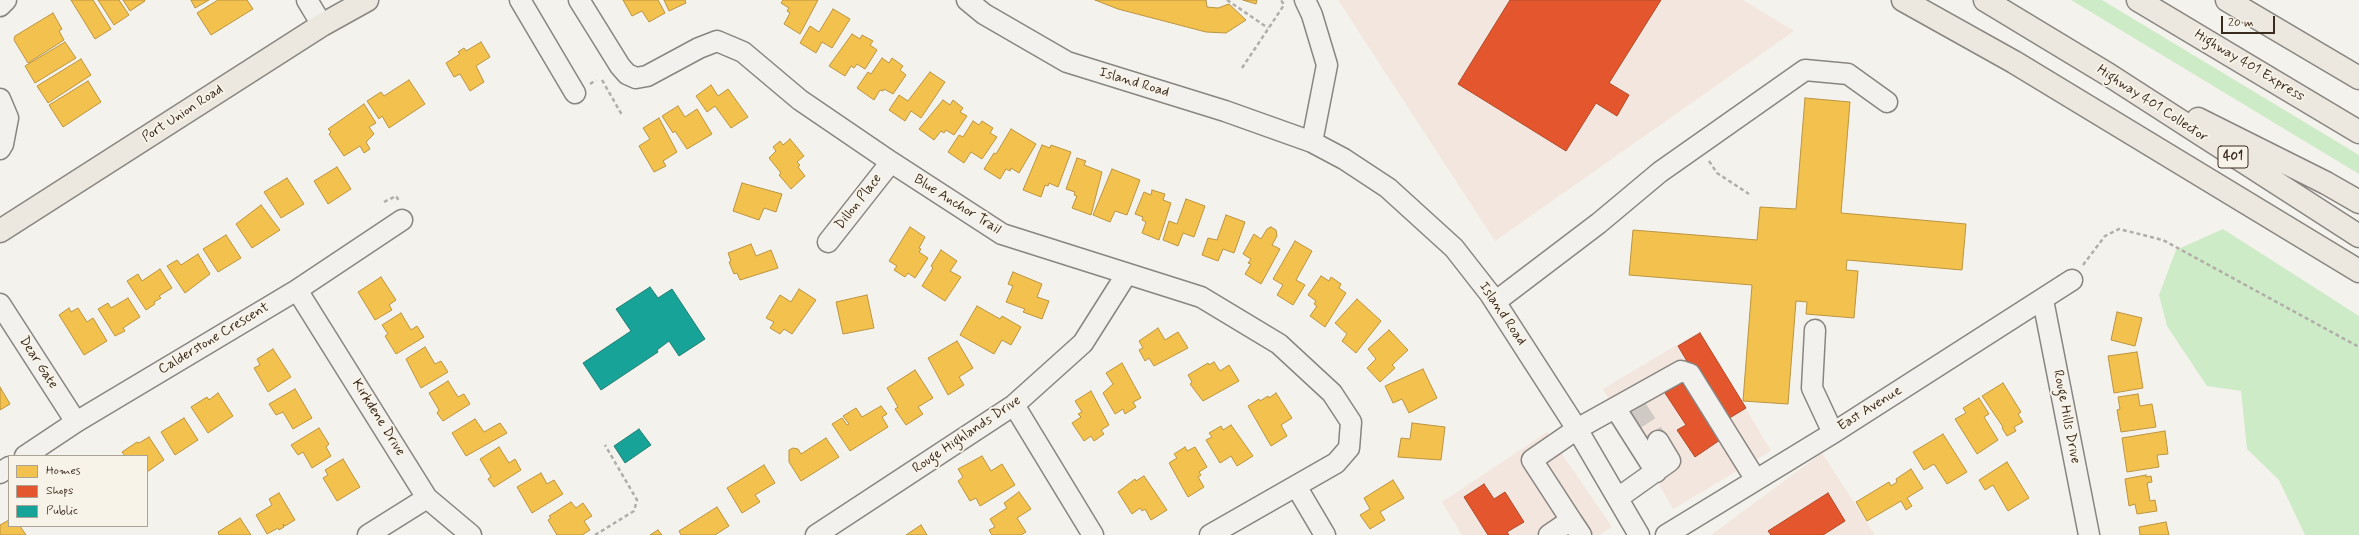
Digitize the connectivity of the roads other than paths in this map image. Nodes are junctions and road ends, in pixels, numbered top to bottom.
1 (6, 0) edge
2 (307, 0) edge
3 (366, 0) edge
4 (520, 0) edge
5 (578, 0) edge
6 (967, 0) edge
7 (1305, 0) edge
8 (1903, 0) edge
9 (1985, 0) edge
10 (2138, 0) edge
11 (2227, 0) edge
12 (0, 6) edge
13 (322, 25) junction
14 (2109, 75) junction
15 (2359, 78) edge
16 (575, 93) dead end
17 (0, 99) edge
18 (1887, 102) dead end
19 (2359, 132) edge
20 (1312, 142) junction
21 (0, 148) edge
22 (890, 162) junction
23 (2359, 202) edge
24 (402, 220) dead end
25 (0, 231) edge
26 (2359, 236) edge
27 (828, 242) dead end
28 (2359, 271) edge
29 (1126, 275) junction
30 (2072, 280) road end
31 (297, 290) junction
32 (2042, 300) junction
33 (1495, 302) junction
34 (0, 304) edge
35 (1815, 330) dead end
36 (1634, 402) junction
37 (1014, 405) junction
38 (76, 422) junction
39 (1577, 429) junction
40 (1832, 433) junction
41 (1662, 438) tunnel mouth
42 (26, 455) edge
43 (1663, 467) junction
44 (1756, 480) junction
45 (1296, 486) junction
46 (427, 498) junction
47 (1618, 498) junction
48 (1576, 528) edge
49 (368, 535) edge
50 (471, 535) edge
51 (817, 535) edge
52 (1093, 535) edge
53 (1210, 535) edge
54 (1325, 535) edge
55 (1549, 535) edge
56 (1639, 535) edge
57 (1666, 535) edge
58 (2089, 535) edge

1 - 12 street
2 - 13 street
3 - 13 main road, Port Union Road
4 - 16 street
5 - 22 street, Blue Anchor Trail
6 - 20 street, Island Road
7 - 20 street
8 - 28 main road
9 - 14 main road, Highway 401 Collector / 401
10 - 19 main road, Highway 401 Express
11 - 15 main road
13 - 25 main road, Port Union Road
14 - 23 main road
14 - 26 main road, Highway 401 Collector / 401
17 - 21 street
18 - 33 street
20 - 33 street, Island Road
22 - 27 street, Dillon Place
22 - 29 street, Blue Anchor Trail
24 - 31 street, Calderstone Crescent
29 - 37 street, Rouge Highlands Drive
29 - 45 street, Blue Anchor Trail
30 - 32 street, East Avenue
31 - 38 street, Calderstone Crescent
31 - 46 street, Kirkdene Drive
32 - 40 street, East Avenue
32 - 58 street, Rouge Hills Drive
33 - 39 street, Island Road
34 - 38 street, Dear Gate
35 - 40 street
36 - 39 street
36 - 43 street
36 - 44 street
37 - 51 street, Rouge Highlands Drive
37 - 52 street
38 - 42 street, Calderstone Crescent
39 - 47 street, Island Road
39 - 48 street
40 - 44 street, East Avenue
41 - 43 street
43 - 47 street
44 - 57 street, East Avenue
45 - 53 street, Blue Anchor Trail
45 - 54 street
46 - 49 street
46 - 50 street, Kirkdene Drive
47 - 56 street, Island Road
48 - 55 street

